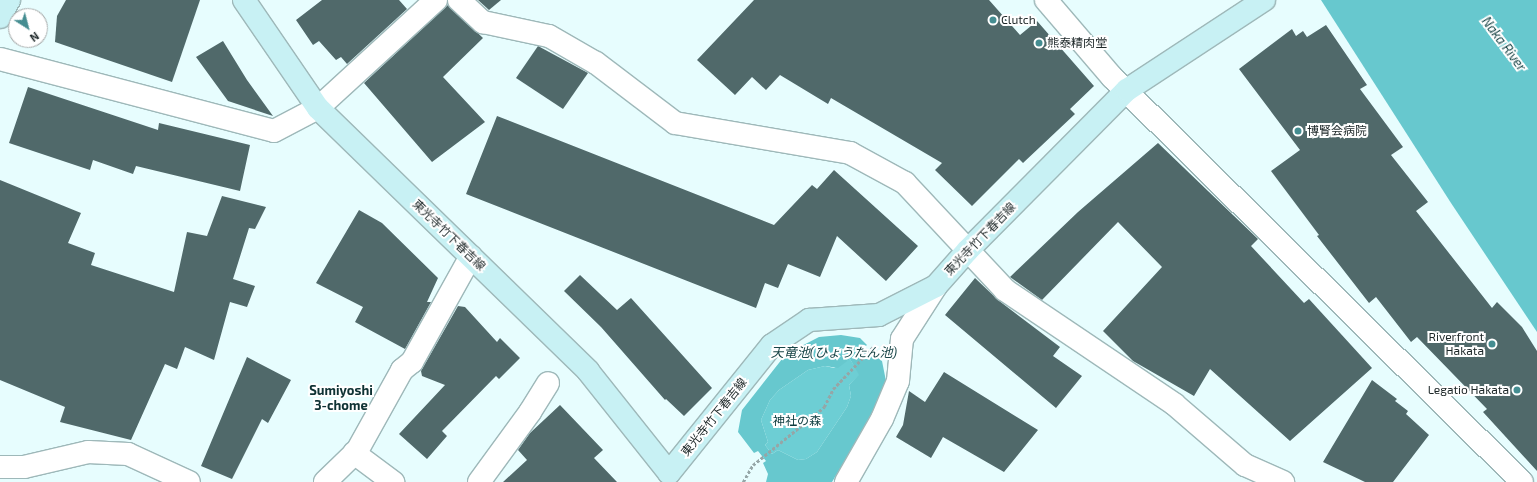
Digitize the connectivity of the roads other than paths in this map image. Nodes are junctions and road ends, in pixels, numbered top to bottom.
1 (8, 0) edge
2 (244, 0) edge
3 (436, 0) edge
4 (459, 0) edge
5 (1046, 0) edge
6 (1264, 0) edge
7 (0, 17) edge
8 (0, 59) edge
9 (1127, 90) junction
10 (318, 108) junction
11 (968, 250) junction
12 (471, 256) junction
13 (936, 286) junction
14 (548, 383) dead end
15 (354, 453) junction
16 (0, 467) edge
17 (156, 476) edge
18 (189, 482) edge
19 (325, 482) edge
20 (393, 482) edge
21 (479, 482) edge
22 (846, 482) edge
23 (1283, 482) edge
24 (1522, 482) edge

1 - 7 main road
2 - 10 main road, 東光寺竹下春吉線
3 - 10 street
4 - 11 street
5 - 9 street
6 - 9 main road, 東光寺竹下春吉線
8 - 10 street
9 - 11 main road, 東光寺竹下春吉線
9 - 24 street
10 - 12 main road, 東光寺竹下春吉線
11 - 13 main road, 東光寺竹下春吉線
11 - 23 street
12 - 13 main road, 東光寺竹下春吉線
12 - 15 street
13 - 22 street
14 - 21 street
15 - 19 street
15 - 20 street
16 - 17 street
17 - 18 street

